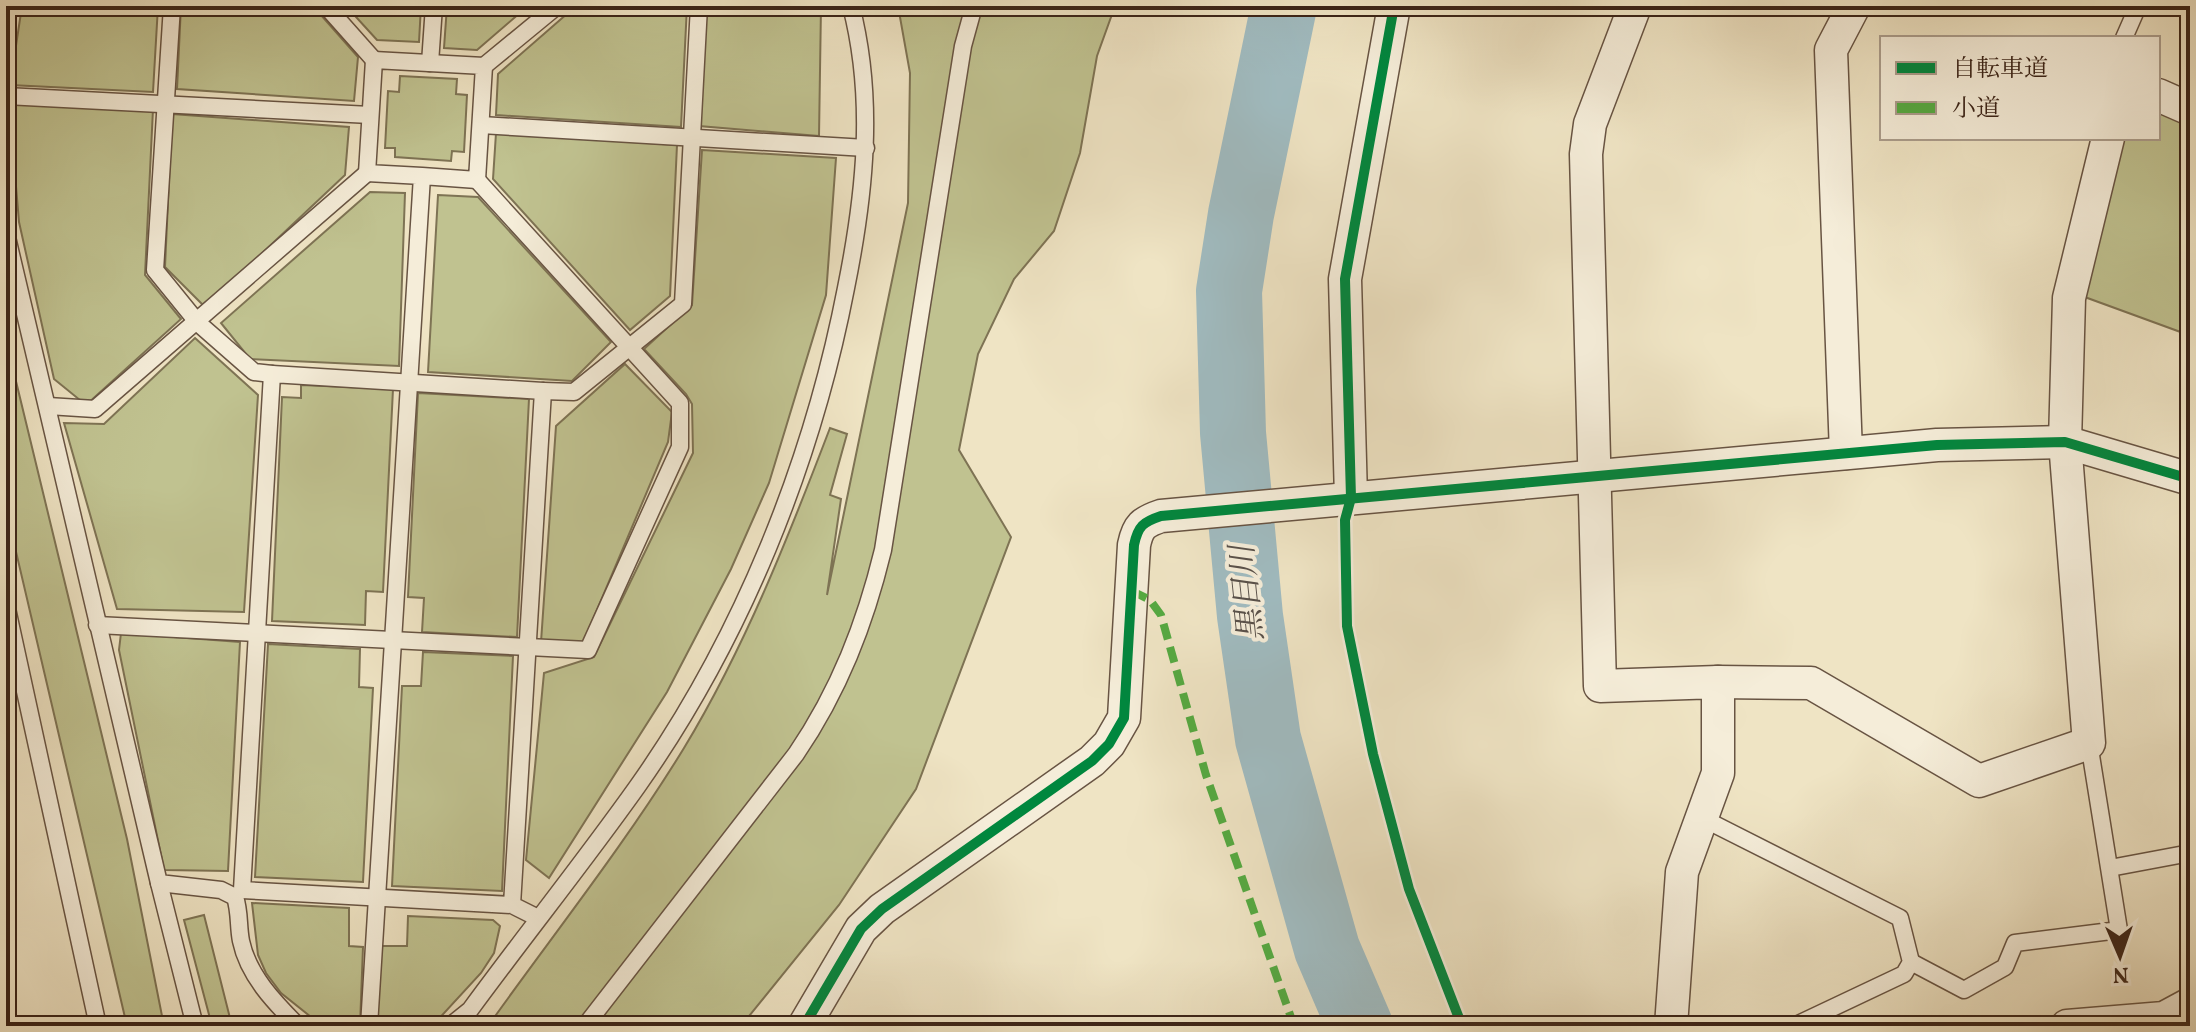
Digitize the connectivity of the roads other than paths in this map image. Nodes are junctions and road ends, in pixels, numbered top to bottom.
1 (9, 6) edge
2 (172, 6) edge
3 (326, 6) edge
4 (434, 6) edge
5 (557, 6) edge
6 (699, 6) edge
7 (851, 6) edge
8 (974, 6) edge
9 (1394, 6) edge
10 (1635, 6) edge
11 (1854, 6) edge
12 (2138, 6) edge
13 (6, 18) edge
14 (2125, 36) edge
15 (374, 60) junction
16 (430, 63) junction
17 (484, 66) junction
18 (6, 96) edge
19 (2160, 96) edge
20 (167, 103) junction
21 (2190, 109) edge
22 (370, 115) junction
23 (481, 125) junction
24 (692, 138) junction
25 (2108, 140) edge
26 (866, 148) junction
27 (367, 173) junction
28 (422, 176) junction
29 (477, 180) junction
30 (6, 233) edge
31 (198, 323) junction
32 (630, 348) junction
33 (272, 374) junction
34 (410, 382) junction
35 (543, 391) junction
36 (48, 406) junction
37 (2065, 442) junction
38 (1846, 453) junction
39 (1595, 474) junction
40 (2190, 479) edge
41 (1342, 498) junction
42 (6, 604) edge
43 (97, 625) junction
44 (257, 630) junction
45 (394, 639) junction
46 (528, 648) junction
47 (1718, 682) junction
48 (2089, 743) junction
49 (1702, 818) junction
50 (2190, 853) edge
51 (2110, 868) junction
52 (159, 883) junction
53 (238, 894) junction
54 (377, 900) junction
55 (512, 905) junction
56 (538, 918) junction
57 (1911, 962) junction
58 (2190, 1004) edge
59 (98, 1026) edge
60 (195, 1026) edge
61 (298, 1026) edge
62 (369, 1026) edge
63 (450, 1026) edge
64 (585, 1026) edge
65 (804, 1026) edge
66 (1671, 1026) edge
67 (1794, 1026) edge
68 (2067, 1026) edge

1 - 13 lane
2 - 20 lane
3 - 15 lane
4 - 16 lane
5 - 17 lane
6 - 24 lane
7 - 26 lane
8 - 64 lane
9 - 41 street
10 - 39 street
11 - 38 street
12 - 14 lane
15 - 16 lane
15 - 22 lane
16 - 17 lane
17 - 23 lane
18 - 20 lane
19 - 21 street
20 - 22 lane
20 - 31 lane
22 - 27 lane
23 - 24 lane
23 - 29 lane
24 - 26 lane
24 - 32 lane
25 - 37 street
26 - 56 lane
27 - 28 lane
27 - 31 lane
28 - 29 lane
28 - 34 lane
29 - 32 lane
30 - 36 lane
31 - 33 lane
31 - 36 lane
32 - 35 lane
32 - 46 lane
33 - 34 lane
33 - 44 lane
34 - 35 lane
34 - 45 lane
35 - 46 lane
36 - 43 lane
37 - 38 street
37 - 40 street
37 - 48 street
38 - 39 street
39 - 41 street
39 - 47 street
41 - 65 street
42 - 59 lane
43 - 44 lane
43 - 52 lane
44 - 45 lane
44 - 53 lane
45 - 46 lane
45 - 54 lane
46 - 55 lane
47 - 48 street
47 - 49 street
48 - 51 lane
49 - 57 lane
49 - 66 street
50 - 51 lane
51 - 57 lane
52 - 53 lane
52 - 60 lane
53 - 54 lane
53 - 61 lane
54 - 55 lane
54 - 62 lane
55 - 56 lane
56 - 63 lane
57 - 67 lane
58 - 68 street

